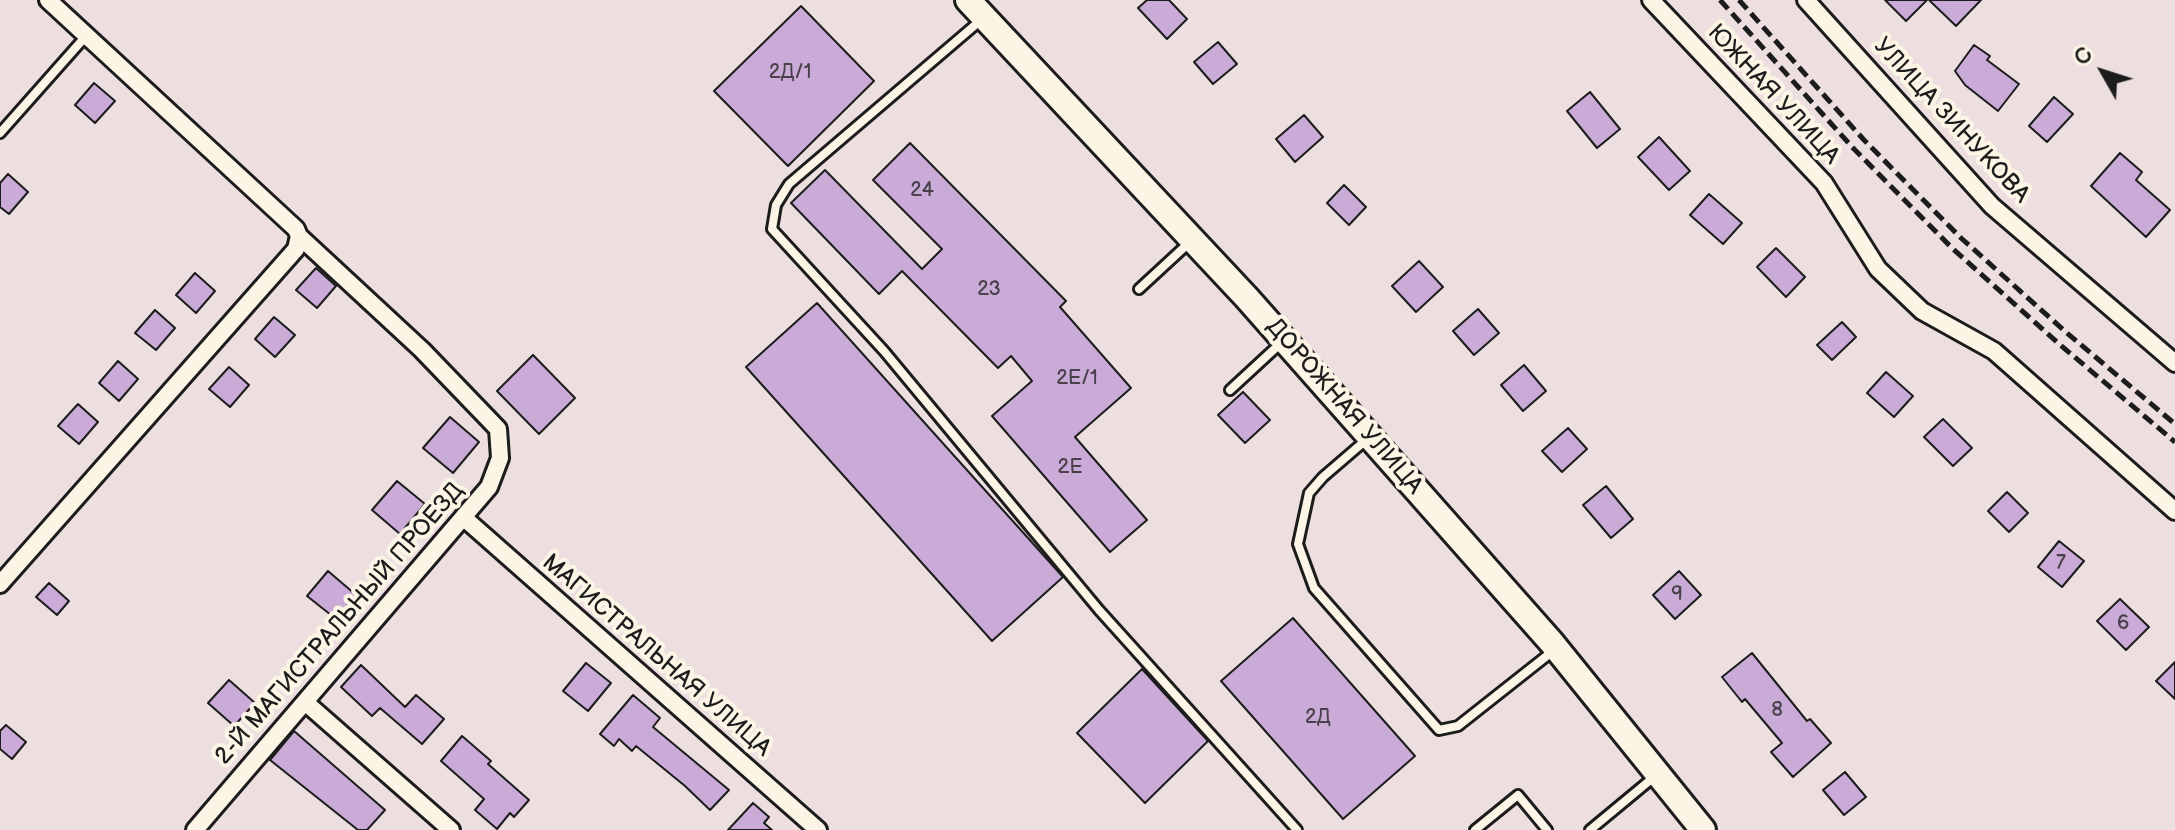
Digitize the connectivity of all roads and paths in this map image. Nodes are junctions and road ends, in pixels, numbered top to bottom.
1 (48, 0) edge
2 (1651, 0) edge
3 (1806, 0) edge
4 (976, 8) edge
5 (86, 35) junction
6 (0, 133) edge
7 (299, 236) junction
8 (1193, 239) junction
9 (1139, 289) dead end
10 (1285, 340) junction
11 (2175, 363) edge
12 (1230, 390) dead end
13 (1370, 436) junction
14 (2175, 511) edge
15 (463, 517) junction
16 (0, 584) edge
17 (1557, 648) junction
18 (305, 702) junction
19 (1658, 774) junction
20 (195, 830) edge
21 (451, 830) edge
22 (818, 830) edge
23 (1297, 830) edge
24 (1475, 830) edge
25 (1547, 830) edge
26 (1590, 830) edge
27 (1703, 830) edge

1 - 5 street, 2-Й МАГИСТРАЛЬНЫЙ ПРОЕЗД
2 - 14 street, ЮЖНАЯ УЛИЦА
3 - 11 street, УЛИЦА ЗИНУКОВА
4 - 8 main road, ДОРОЖНАЯ УЛИЦА
4 - 23 lane
5 - 6 lane
5 - 7 street, 2-Й МАГИСТРАЛЬНЫЙ ПРОЕЗД
7 - 15 street, 2-Й МАГИСТРАЛЬНЫЙ ПРОЕЗД
7 - 16 street
8 - 9 lane
8 - 10 main road, ДОРОЖНАЯ УЛИЦА
10 - 12 lane
10 - 13 main road, ДОРОЖНАЯ УЛИЦА
13 - 17 main road, ДОРОЖНАЯ УЛИЦА
13 - 17 lane
15 - 18 street, 2-Й МАГИСТРАЛЬНЫЙ ПРОЕЗД
15 - 22 street, МАГИСТРАЛЬНАЯ УЛИЦА
17 - 19 main road, ДОРОЖНАЯ УЛИЦА
18 - 20 street, 2-Й МАГИСТРАЛЬНЫЙ ПРОЕЗД
18 - 21 street
19 - 26 lane
19 - 27 main road, ДОРОЖНАЯ УЛИЦА
24 - 25 lane

